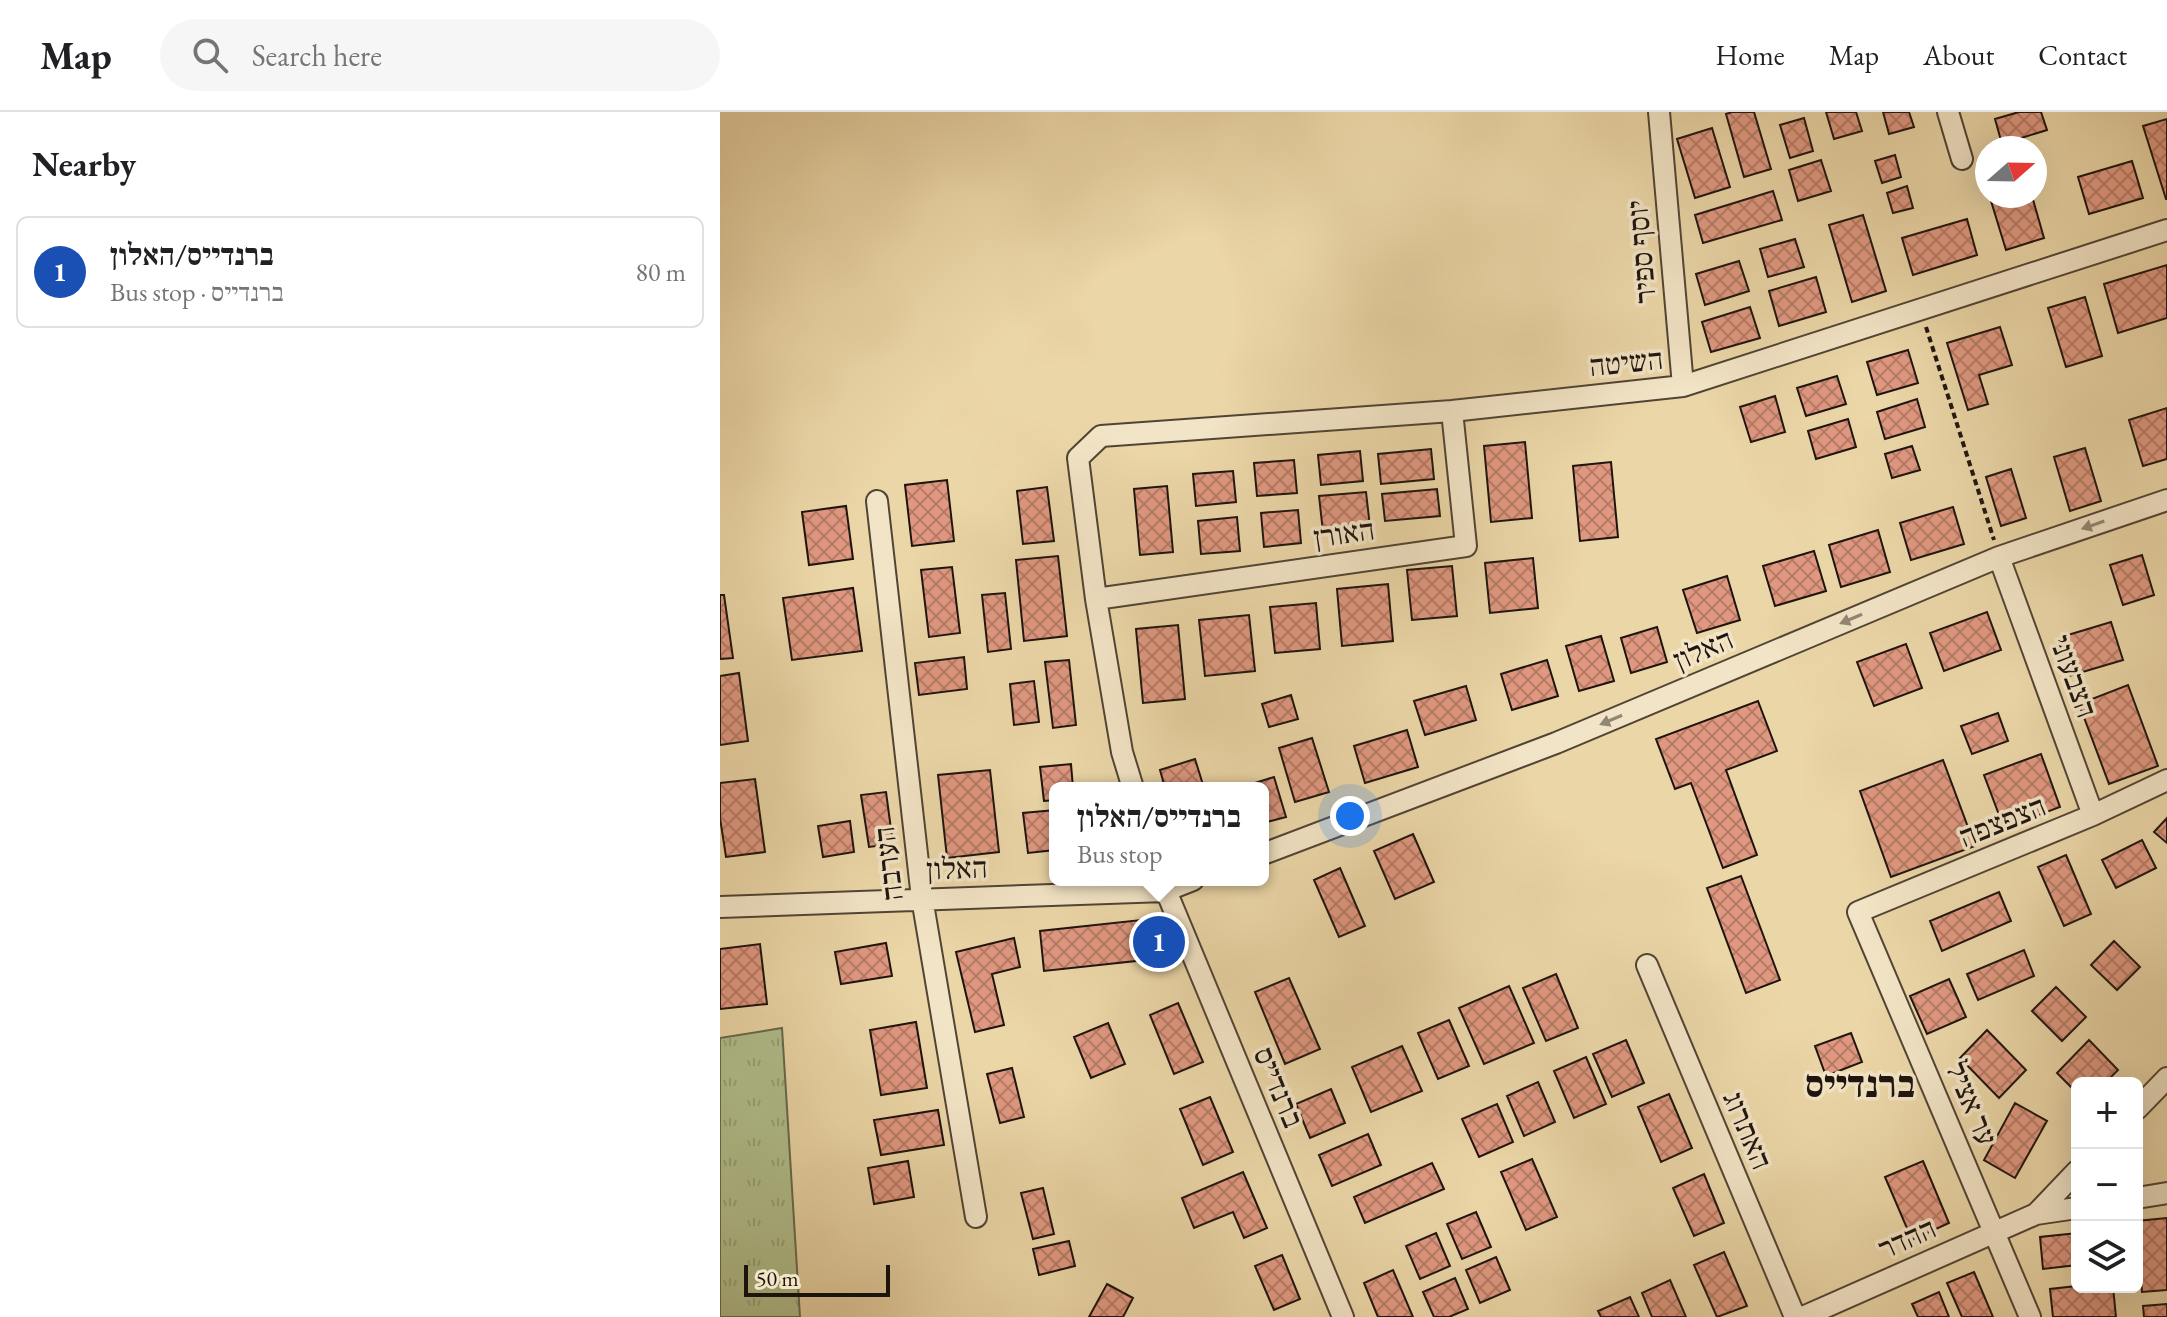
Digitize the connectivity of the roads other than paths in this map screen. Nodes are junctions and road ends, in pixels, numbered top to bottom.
1 (1659, 112) edge
2 (1948, 112) edge
3 (1962, 159) dead end
4 (2167, 230) edge
5 (1683, 386) junction
6 (1452, 411) junction
7 (2167, 500) edge
8 (877, 501) dead end
9 (1999, 557) junction
10 (1096, 599) junction
11 (2167, 780) edge
12 (1131, 782) edge
13 (2093, 815) junction
14 (1269, 852) edge
15 (1145, 886) edge
16 (1164, 886) edge
17 (922, 898) junction
18 (720, 907) edge
19 (1858, 912) joint
20 (1647, 965) dead end
21 (2167, 1078) edge
22 (2143, 1103) edge
23 (2071, 1177) edge
24 (2167, 1193) edge
25 (2143, 1197) edge
26 (2071, 1209) edge
27 (2036, 1214) junction
28 (976, 1217) dead end
29 (1995, 1232) junction
30 (1343, 1317) edge
31 (1795, 1317) edge
32 (1803, 1317) edge
33 (2030, 1317) edge

1 - 5 street, יוסף ספיר
2 - 3 street
4 - 5 street, השיטה
5 - 6 street, השיטה
6 - 10 street, האורן
6 - 10 street, השיטה
7 -> 9 street, האלון
8 - 17 street, הערבה
9 - 13 street, הצבעוני
9 -> 14 street, האלון
10 - 12 street
11 - 13 street, הצפצפה
13 - 19 street, הצפצפה
15 - 17 street, האלון
16 - 30 street, ברנדייס
17 - 18 street, האלון
17 - 28 street, הערבה
19 - 29 street, ער אציל
20 - 31 street, האתרוג
21 - 22 street
23 - 27 street
24 - 25 street
26 - 27 street
27 - 29 street, ההדר
29 - 32 street, ההדר
29 - 33 street, ער אציל

